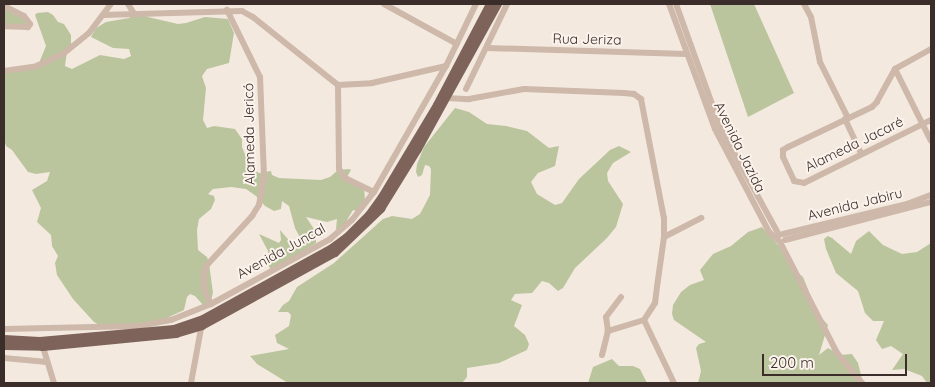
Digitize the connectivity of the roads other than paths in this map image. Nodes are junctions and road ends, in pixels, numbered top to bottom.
1 (111, 4) edge
2 (128, 4) edge
3 (384, 4) edge
4 (476, 4) edge
5 (490, 4) edge
6 (498, 4) edge
7 (507, 4) edge
8 (669, 4) edge
9 (676, 4) edge
10 (804, 4) edge
11 (4, 6) edge
12 (227, 10) junction
13 (103, 15) junction
14 (135, 15) junction
15 (4, 26) edge
16 (457, 44) junction
17 (486, 48) junction
18 (931, 49) edge
19 (689, 53) junction
20 (446, 66) junction
21 (895, 69) junction
22 (4, 71) edge
23 (338, 85) junction
24 (466, 89) dead end
25 (447, 98) junction
26 (846, 119) junction
27 (931, 120) edge
28 (923, 124) junction
29 (931, 142) edge
30 (861, 154) junction
31 (374, 192) junction
32 (931, 195) edge
33 (931, 202) edge
34 (701, 218) dead end
35 (664, 238) junction
36 (781, 238) junction
37 (621, 297) dead end
38 (211, 304) junction
39 (644, 320) junction
40 (202, 323) junction
41 (4, 330) edge
42 (608, 331) junction
43 (4, 340) edge
44 (4, 346) edge
45 (43, 347) junction
46 (602, 355) dead end
47 (4, 358) edge
48 (47, 362) junction
49 (54, 383) edge
50 (191, 383) edge
51 (674, 383) edge
52 (862, 383) edge

1 - 13 street
2 - 14 street
3 - 16 street
4 - 16 street, Avenida Juncal
5 - 40 main road
6 - 25 main road
7 - 17 street
8 - 19 street, Avenida Jazida
9 - 19 street, Avenida Jazida
10 - 26 street
11 - 15 street
12 - 14 street
12 - 23 street
12 - 38 street, Alameda Jericó
13 - 14 street
13 - 22 street
16 - 20 street, Avenida Juncal
17 - 19 street, Rua Jeriza
17 - 24 street
18 - 21 street
19 - 36 street, Avenida Jazida
20 - 23 street
20 - 31 street, Avenida Juncal
21 - 26 street, Alameda Jacaré
21 - 28 street
23 - 31 street
25 - 35 street
25 - 40 main road
26 - 30 street
26 - 30 street, Alameda Jacaré
27 - 28 street, Alameda Jacaré
28 - 29 street
28 - 30 street, Alameda Jacaré
31 - 38 street, Avenida Juncal
32 - 36 street, Avenida Jabiru
33 - 36 street, Avenida Jabiru
34 - 35 street
35 - 39 street
36 - 52 street, Avenida Jazida
37 - 42 street
38 - 41 street, Avenida Juncal
39 - 42 street
39 - 51 street
40 - 43 main road
40 - 45 main road
40 - 50 street
42 - 46 street
44 - 45 main road
45 - 48 street
47 - 48 street
48 - 49 street

